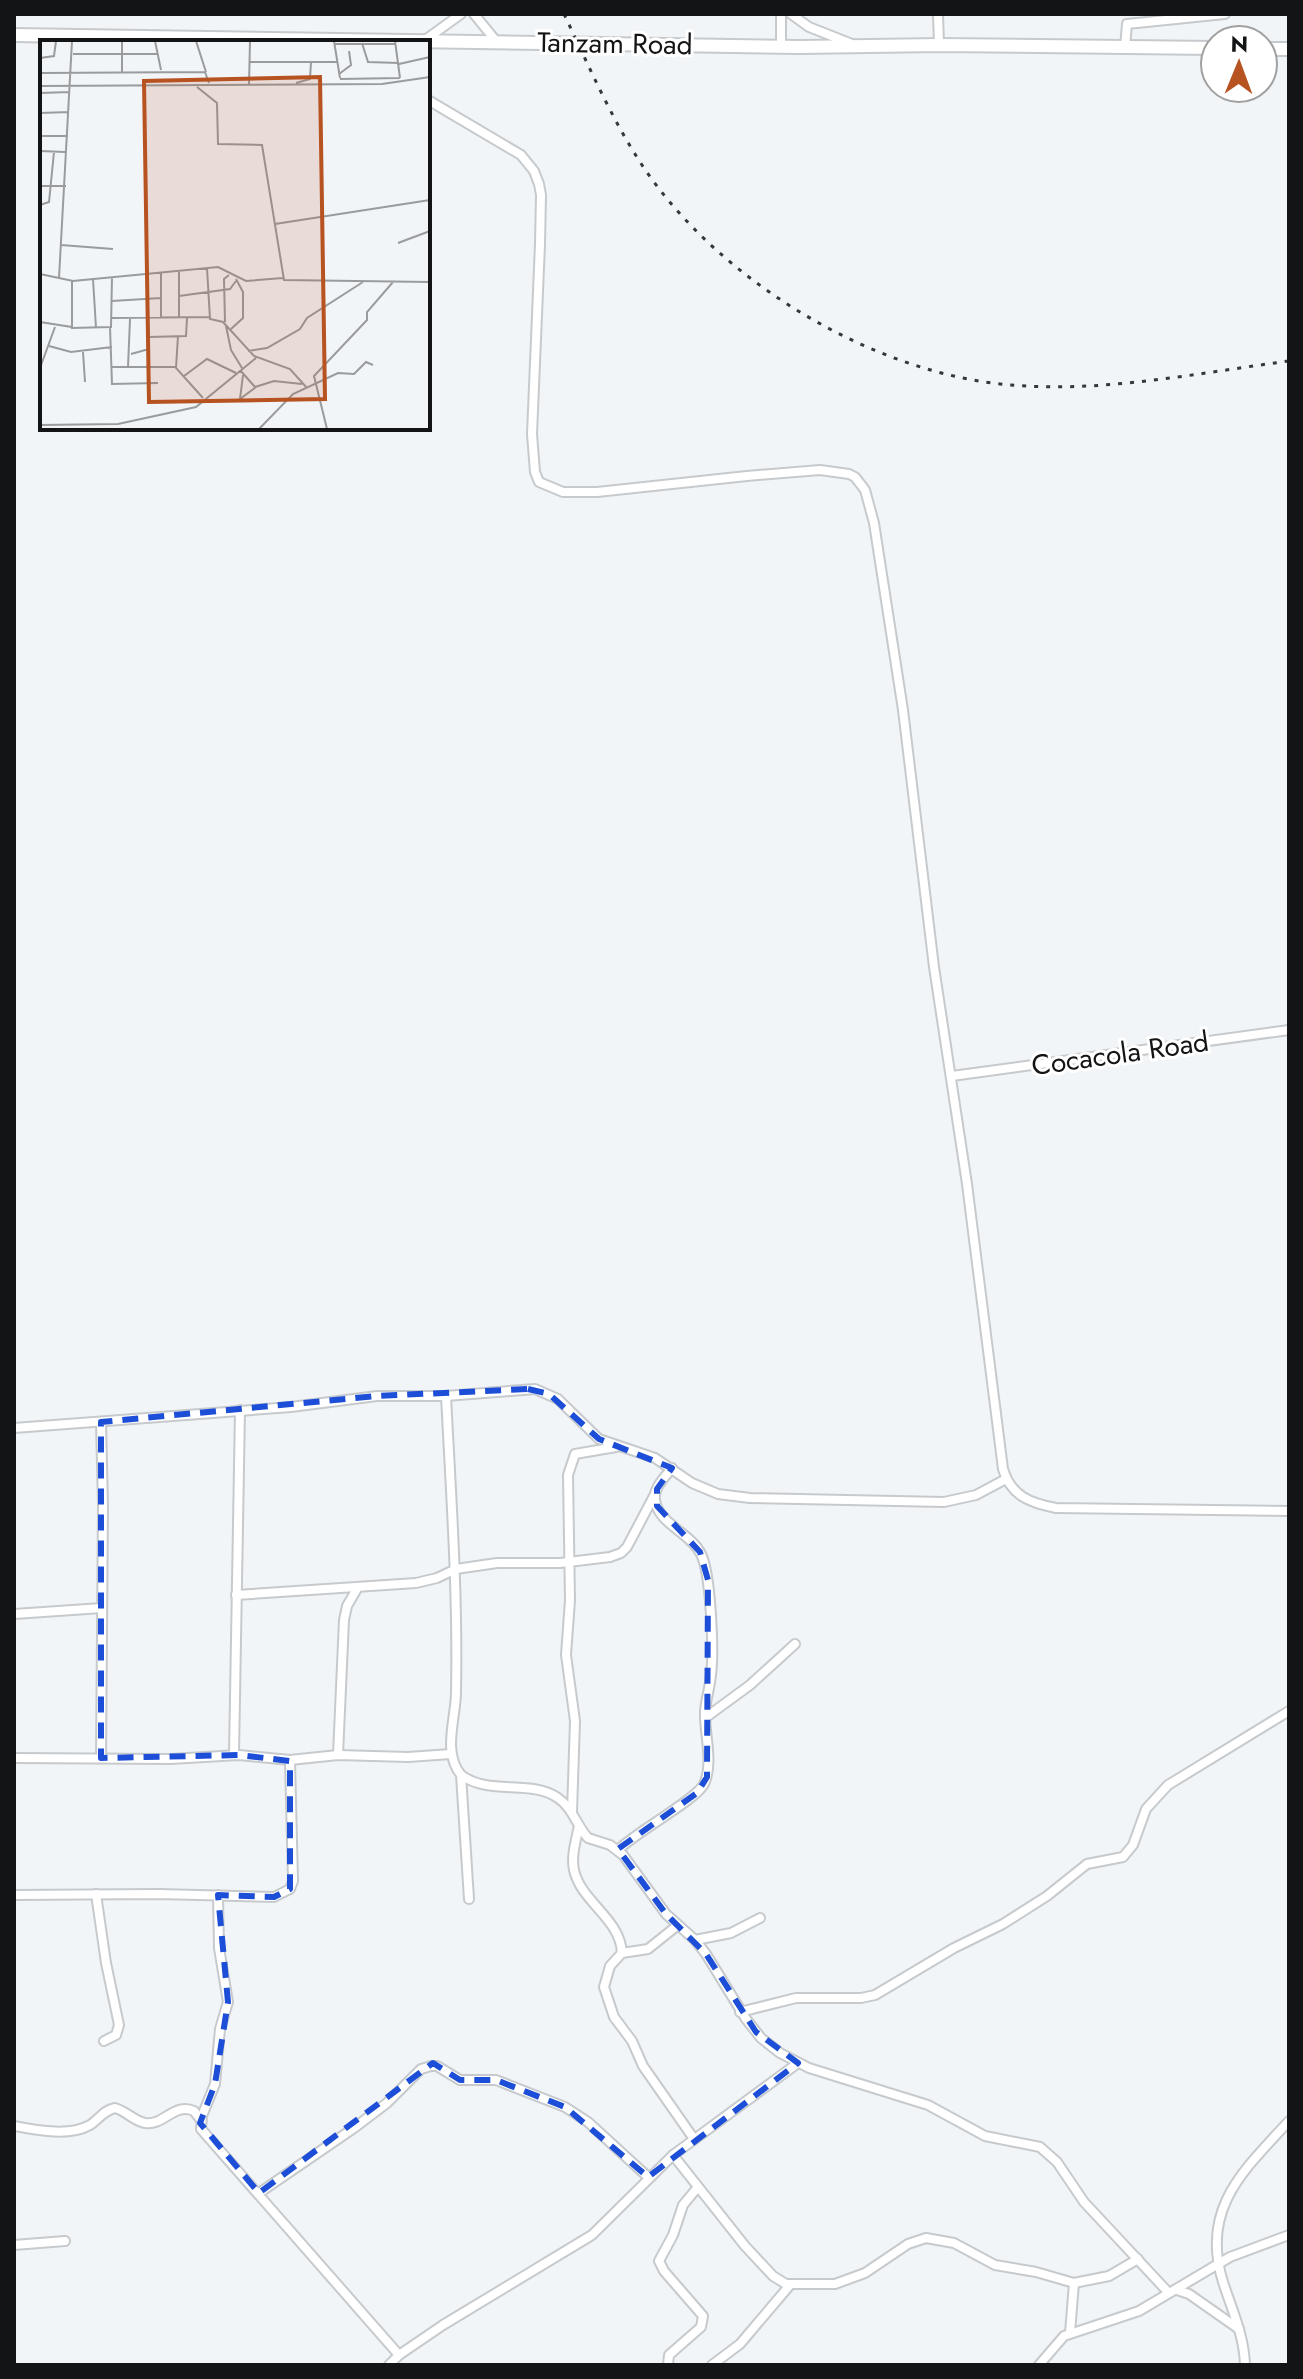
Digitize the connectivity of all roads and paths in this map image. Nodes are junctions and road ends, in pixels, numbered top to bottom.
1 (461, 14) edge
2 (474, 14) edge
3 (781, 14) edge
4 (791, 14) edge
5 (938, 14) edge
6 (1225, 14) edge
7 (14, 35) edge
8 (386, 40) edge
9 (425, 40) joint
10 (430, 40) edge
11 (496, 41) junction
12 (853, 45) junction
13 (939, 45) junction
14 (781, 46) junction
15 (1125, 47) junction
16 (1199, 48) edge
17 (430, 101) edge
18 (1289, 1030) edge
19 (952, 1076) junction
20 (446, 1396) junction
21 (240, 1410) junction
22 (101, 1422) junction
23 (14, 1428) edge
24 (618, 1447) junction
25 (672, 1468) junction
26 (1006, 1479) junction
27 (655, 1494) junction
28 (1289, 1511) edge
29 (569, 1561) junction
30 (456, 1569) junction
31 (358, 1587) junction
32 (236, 1595) junction
33 (102, 1608) junction
34 (14, 1614) edge
35 (795, 1644) dead end
36 (1289, 1711) edge
37 (705, 1718) junction
38 (451, 1754) junction
39 (234, 1755) junction
40 (338, 1755) junction
41 (14, 1758) edge
42 (101, 1758) junction
43 (290, 1760) junction
44 (461, 1775) junction
45 (572, 1813) junction
46 (579, 1826) junction
47 (618, 1850) junction
48 (96, 1894) junction
49 (14, 1895) edge
50 (218, 1895) junction
51 (469, 1899) dead end
52 (760, 1918) dead end
53 (678, 1925) junction
54 (695, 1940) junction
55 (622, 1953) junction
56 (740, 2012) junction
57 (104, 2041) dead end
58 (798, 2063) junction
59 (201, 2120) junction
60 (1289, 2121) edge
61 (14, 2126) edge
62 (694, 2139) junction
63 (673, 2155) junction
64 (648, 2177) junction
65 (698, 2187) junction
66 (259, 2193) junction
67 (1289, 2235) edge
68 (65, 2241) dead end
69 (14, 2245) edge
70 (1138, 2259) junction
71 (1219, 2265) junction
72 (1074, 2283) junction
73 (790, 2285) junction
74 (1170, 2291) junction
75 (1240, 2329) junction
76 (1070, 2333) junction
77 (399, 2355) junction
78 (389, 2365) edge
79 (668, 2365) edge
80 (712, 2365) edge
81 (1039, 2365) edge
82 (1245, 2365) edge

1 - 9 street
2 - 11 street
3 - 14 street
4 - 12 street
5 - 13 street
6 - 15 street
7 - 8 highway, Tanzam Road
8 - 9 highway, Tanzam Road
10 - 11 highway, Tanzam Road
11 - 14 highway, Tanzam Road
12 - 13 highway, Tanzam Road
12 - 14 highway, Tanzam Road
13 - 15 highway, Tanzam Road
15 - 16 highway, Tanzam Road
17 - 19 street
18 - 19 street, Cocacola Road
19 - 26 street
20 - 21 street
20 - 24 street
20 - 30 street
21 - 22 street
21 - 32 street
22 - 23 street
22 - 33 street
24 - 25 street
24 - 29 street
25 - 26 street
25 - 27 street
26 - 28 street
27 - 29 street
27 - 37 street
29 - 30 street
29 - 45 street
30 - 31 street
30 - 38 street
31 - 32 street
31 - 40 street
32 - 39 street
33 - 34 street
33 - 42 street
35 - 37 street
36 - 56 street
37 - 47 street
38 - 40 street
38 - 44 street
39 - 42 street
39 - 43 street
40 - 43 street
41 - 42 street
43 - 50 street
44 - 45 street
44 - 51 street
45 - 46 street
46 - 47 street
46 - 55 street
47 - 53 street
48 - 49 street
48 - 50 street
48 - 57 street
50 - 59 street
52 - 54 street
53 - 54 street
53 - 55 street
54 - 56 street
55 - 62 street
56 - 58 street
58 - 62 street
58 - 70 street
59 - 61 street
59 - 66 street
60 - 71 street
62 - 63 street
63 - 64 street
63 - 65 street
64 - 66 street
64 - 77 street
65 - 73 street
65 - 79 street
66 - 77 street
67 - 71 street
68 - 69 street
70 - 72 street
70 - 74 street
71 - 74 street
71 - 75 street
72 - 73 street
72 - 76 street
73 - 80 street
74 - 75 street
74 - 76 street
75 - 82 street
76 - 81 street
77 - 78 street

